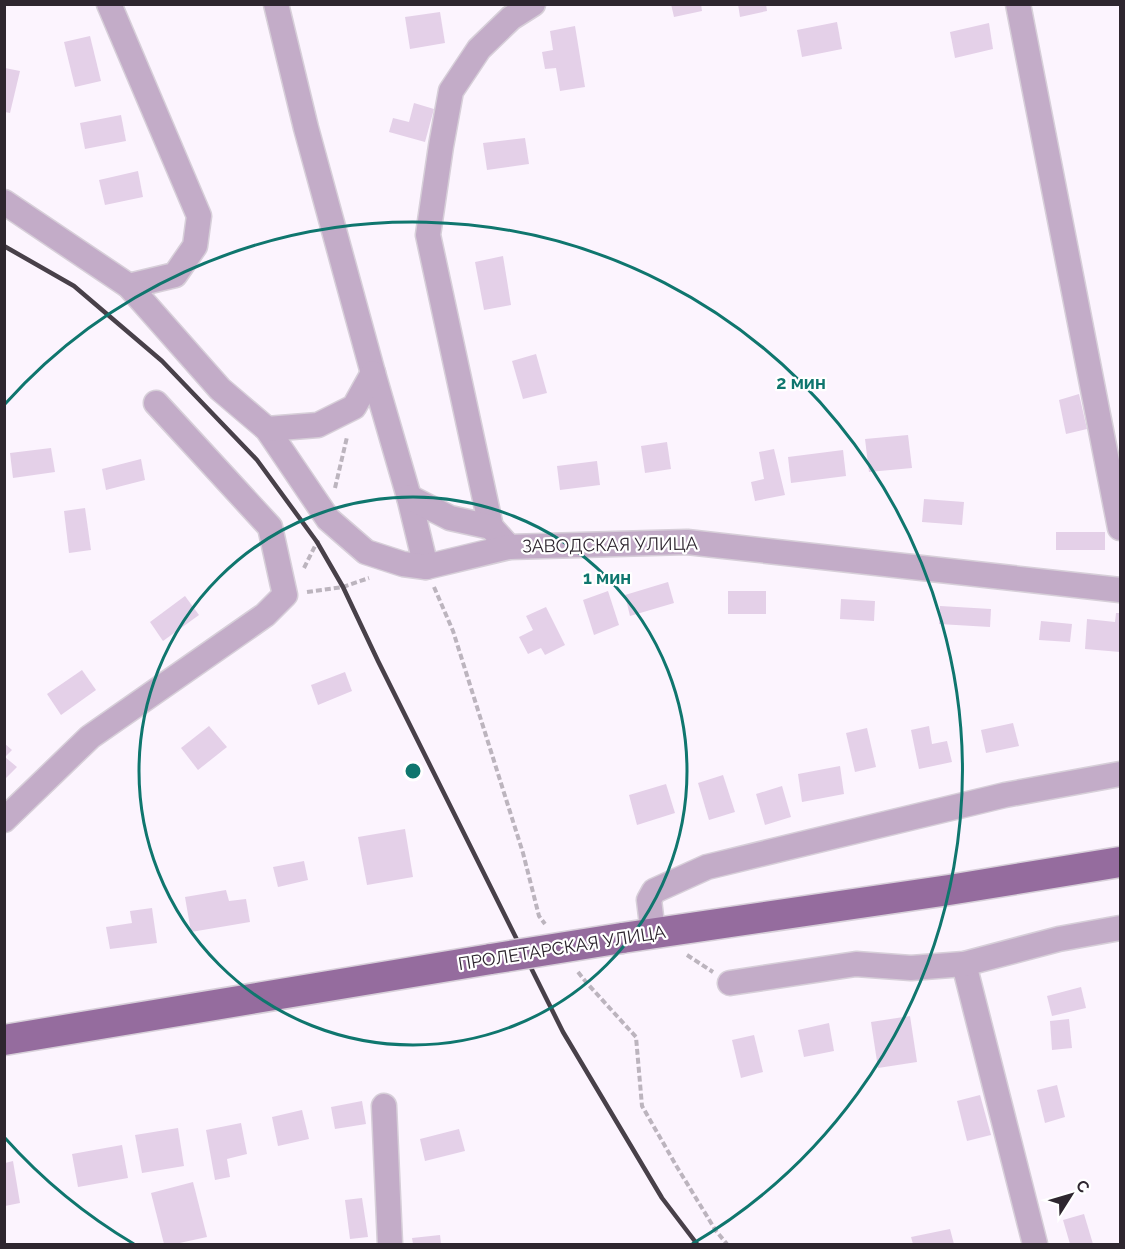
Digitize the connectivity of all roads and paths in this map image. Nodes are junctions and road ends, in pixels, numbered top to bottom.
1 (109, 4) edge
2 (276, 4) edge
3 (533, 4) edge
4 (1018, 4) edge
5 (4, 202) edge
6 (129, 286) junction
7 (373, 373) junction
8 (156, 403) dead end
9 (267, 429) junction
10 (409, 497) junction
11 (491, 527) junction
12 (1120, 528) edge
13 (509, 547) junction
14 (426, 567) junction
15 (1120, 590) edge
16 (1120, 774) edge
17 (4, 820) edge
18 (1120, 862) edge
19 (546, 925) dead end
20 (1120, 928) edge
21 (653, 933) junction
22 (573, 963) dead end
23 (964, 964) junction
24 (730, 983) joint
25 (4, 1040) edge
26 (384, 1106) dead end
27 (390, 1245) edge
28 (727, 1245) edge
29 (1035, 1245) edge

1 - 6 street
2 - 7 street
3 - 11 street, ЗАВОДСКАЯ УЛИЦА
4 - 12 street
5 - 6 street
6 - 9 street
7 - 9 street
7 - 10 street
8 - 17 street
9 - 14 street
10 - 11 street
10 - 14 street
11 - 13 street, ЗАВОДСКАЯ УЛИЦА
13 - 14 street
13 - 15 street, ЗАВОДСКАЯ УЛИЦА
14 - 19 path
16 - 21 street
18 - 21 main road, ПРОЛЕТАРСКАЯ УЛИЦА
20 - 23 street
21 - 24 path
21 - 25 main road, ПРОЛЕТАРСКАЯ УЛИЦА, bridge
22 - 28 path
23 - 24 street
23 - 29 street
26 - 27 street

